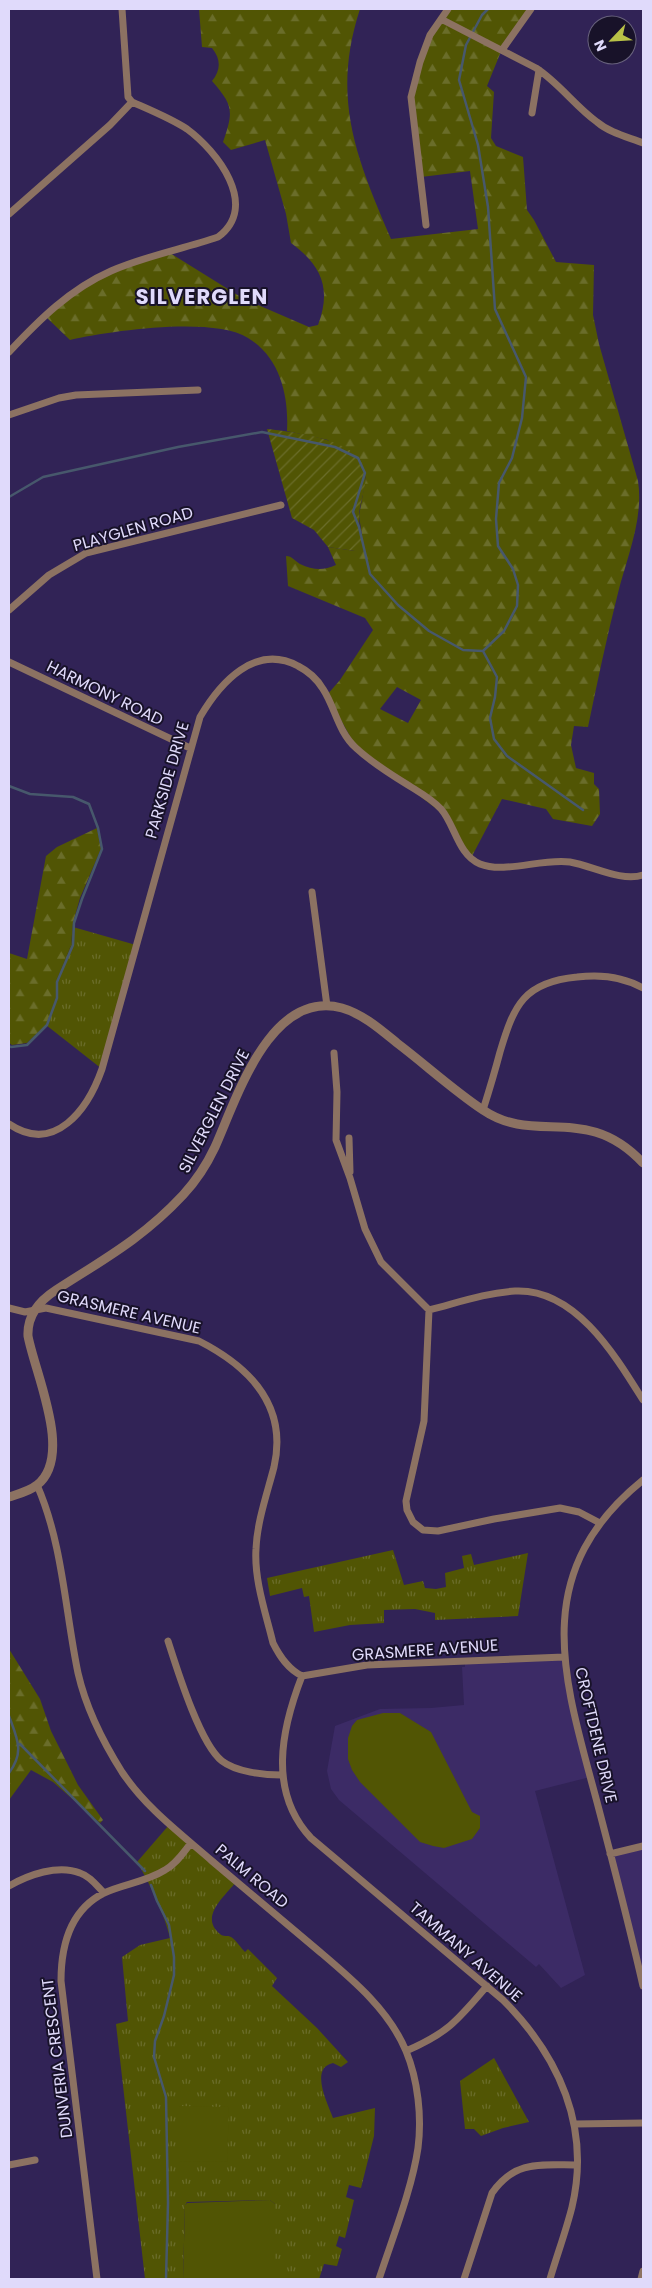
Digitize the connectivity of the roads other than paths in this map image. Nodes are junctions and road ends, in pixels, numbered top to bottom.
1 (122, 9) edge
2 (448, 9) edge
3 (531, 9) edge
4 (440, 19) junction
5 (502, 50) junction
6 (539, 70) junction
7 (132, 102) junction
8 (532, 113) dead end
9 (643, 143) edge
10 (9, 214) edge
11 (426, 225) dead end
12 (9, 352) edge
13 (198, 390) dead end
14 (9, 415) edge
15 (280, 505) dead end
16 (9, 610) edge
17 (9, 662) edge
18 (190, 748) junction
19 (643, 875) edge
20 (312, 892) dead end
21 (643, 988) edge
22 (327, 1006) junction
23 (334, 1053) dead end
24 (484, 1110) junction
25 (9, 1124) edge
26 (349, 1138) dead end
27 (643, 1164) edge
28 (350, 1178) junction
29 (9, 1308) edge
30 (35, 1308) junction
31 (429, 1310) junction
32 (643, 1400) edge
33 (643, 1480) edge
34 (37, 1485) junction
35 (9, 1497) edge
36 (600, 1523) junction
37 (168, 1641) dead end
38 (564, 1657) junction
39 (302, 1676) junction
40 (281, 1775) junction
41 (191, 1843) junction
42 (643, 1846) edge
43 (610, 1854) junction
44 (9, 1886) edge
45 (104, 1893) junction
46 (487, 1986) junction
47 (643, 1986) edge
48 (406, 2051) junction
49 (643, 2123) edge
50 (575, 2124) junction
51 (35, 2160) dead end
52 (577, 2165) junction
53 (9, 2166) edge
54 (643, 2271) edge
55 (97, 2279) edge
56 (379, 2279) edge
57 (464, 2279) edge
58 (550, 2279) edge
59 (641, 2279) edge

1 - 7 street
2 - 4 street
3 - 5 street
4 - 5 street
4 - 11 street
5 - 6 street
6 - 8 street
6 - 9 street
7 - 10 street
7 - 12 street
13 - 14 street
15 - 16 street, PLAYGLEN ROAD
17 - 18 street, HARMONY ROAD
18 - 19 street, PARKSIDE DRIVE
18 - 25 street, PARKSIDE DRIVE
20 - 22 street
21 - 24 street
22 - 24 street, SILVERGLEN DRIVE
22 - 30 street, SILVERGLEN DRIVE
23 - 28 street
24 - 27 street, SILVERGLEN DRIVE
26 - 28 street
28 - 31 street
29 - 30 street
30 - 34 street
30 - 39 street, GRASMERE AVENUE
31 - 32 street
31 - 36 street
33 - 36 street, CROFTDENE DRIVE
34 - 35 street
34 - 41 street, PALM ROAD
36 - 38 street, CROFTDENE DRIVE
37 - 40 street
38 - 39 street, GRASMERE AVENUE
38 - 43 street, CROFTDENE DRIVE
39 - 40 street, TAMMANY AVENUE
40 - 46 street, TAMMANY AVENUE
41 - 45 street, DUNVERIA CRESCENT
41 - 48 street, PALM ROAD
42 - 43 street
43 - 47 street, CROFTDENE DRIVE
44 - 45 street
45 - 55 street, DUNVERIA CRESCENT
46 - 48 street
46 - 50 street, TAMMANY AVENUE
48 - 56 street, PALM ROAD
49 - 50 street
50 - 52 street, TAMMANY AVENUE
51 - 53 street
52 - 57 street
52 - 58 street, TAMMANY AVENUE
54 - 59 street

